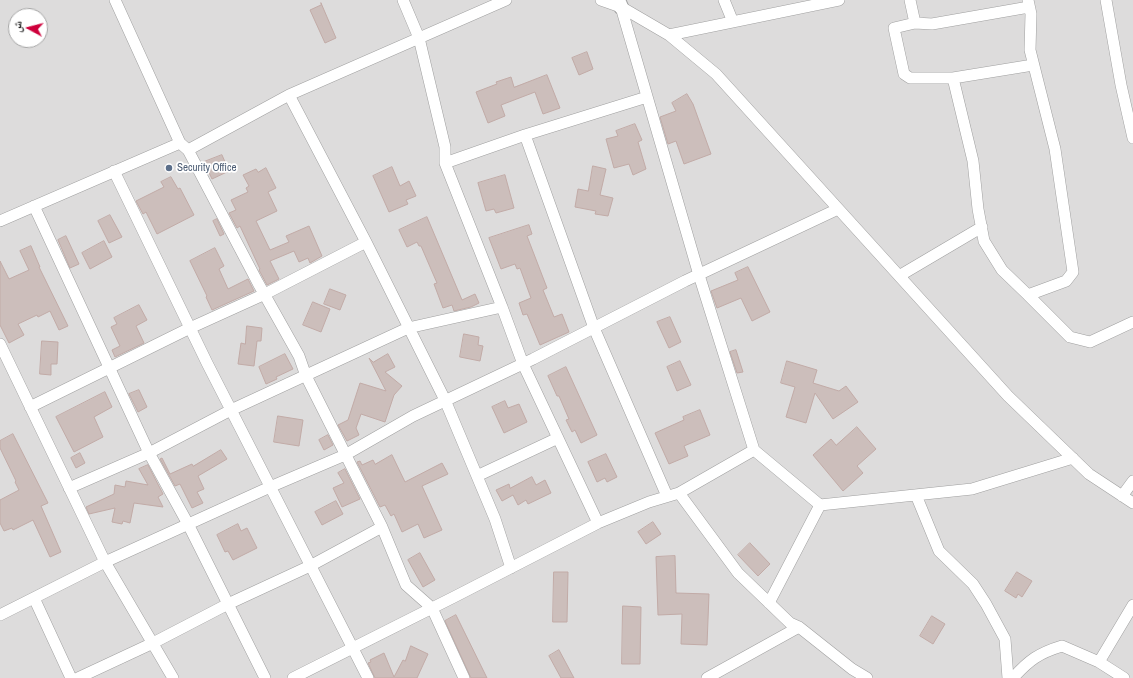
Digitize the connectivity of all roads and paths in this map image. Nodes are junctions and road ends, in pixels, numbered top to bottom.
1 (115, 0) edge
2 (403, 0) edge
3 (506, 0) edge
4 (601, 0) edge
5 (724, 0) edge
6 (839, 0) edge
7 (910, 0) edge
8 (1106, 0) edge
9 (620, 3) edge
10 (1029, 3) edge
11 (733, 22) junction
12 (915, 23) junction
13 (669, 35) junction
14 (419, 38) junction
15 (1033, 65) junction
16 (953, 78) junction
17 (289, 95) junction
18 (647, 97) junction
19 (525, 135) junction
20 (1133, 138) edge
21 (184, 146) junction
22 (445, 162) junction
23 (114, 172) junction
24 (34, 206) junction
25 (838, 209) junction
26 (0, 221) edge
27 (982, 227) junction
28 (366, 242) junction
29 (699, 275) junction
30 (899, 276) junction
31 (265, 294) junction
32 (1028, 294) junction
33 (502, 307) junction
34 (1133, 322) edge
35 (190, 328) junction
36 (408, 328) junction
37 (594, 328) junction
38 (0, 344) edge
39 (523, 364) junction
40 (110, 368) junction
41 (306, 376) junction
42 (445, 400) junction
43 (30, 407) junction
44 (231, 410) junction
45 (558, 438) junction
46 (754, 450) junction
47 (149, 453) junction
48 (345, 455) junction
49 (1073, 458) junction
50 (477, 476) junction
51 (1133, 481) edge
52 (270, 487) junction
53 (69, 488) junction
54 (679, 493) junction
55 (916, 495) junction
56 (667, 496) junction
57 (1122, 496) junction
58 (1133, 503) edge
59 (820, 505) junction
60 (598, 523) junction
61 (188, 524) junction
62 (382, 527) junction
63 (105, 562) junction
64 (310, 566) junction
65 (511, 568) junction
66 (34, 598) junction
67 (769, 603) junction
68 (228, 604) junction
69 (1133, 605) edge
70 (432, 608) junction
71 (0, 615) edge
72 (799, 627) junction
73 (153, 643) junction
74 (352, 648) junction
75 (1099, 662) junction
76 (71, 678) edge
77 (78, 678) edge
78 (173, 678) edge
79 (265, 678) edge
80 (293, 678) edge
81 (368, 678) edge
82 (464, 678) edge
83 (707, 678) edge
84 (867, 678) edge
85 (1008, 678) edge
86 (1013, 678) edge
87 (1124, 678) edge

1 - 21 street
2 - 14 street
3 - 14 street
4 - 9 street
5 - 11 street
6 - 11 street
7 - 12 street
8 - 20 street
9 - 13 street
9 - 18 street
10 - 12 street
10 - 15 street
11 - 13 street
12 - 16 street
13 - 25 street
14 - 17 street
14 - 22 street
15 - 16 street
15 - 32 street
16 - 27 street
17 - 21 street
17 - 28 street
18 - 19 street
18 - 29 street
19 - 22 street
19 - 37 street
21 - 23 street
21 - 31 street
22 - 33 street
23 - 24 street
23 - 35 street
24 - 26 street
24 - 40 street
25 - 29 street
25 - 30 street
27 - 30 street
27 - 32 street
28 - 31 street
28 - 36 street
29 - 37 street
29 - 46 street
30 - 49 street
31 - 35 street
31 - 41 street
32 - 34 street
33 - 36 street
33 - 39 street
35 - 40 street
35 - 44 street
36 - 41 street
36 - 42 street
37 - 39 street
37 - 56 street
38 - 43 street
39 - 42 street
39 - 45 street
40 - 43 street
40 - 47 street
41 - 44 street
41 - 48 street
42 - 48 street
42 - 50 street
43 - 53 street
44 - 47 street
44 - 52 street
45 - 50 street
45 - 60 street
46 - 54 street
46 - 59 street
47 - 53 street
47 - 61 street
48 - 52 street
48 - 62 street
49 - 55 street
49 - 57 street
50 - 65 street
51 - 57 street
52 - 61 street
52 - 64 street
53 - 63 street
54 - 56 street
54 - 67 street
55 - 59 street
55 - 85 street
56 - 60 street
57 - 58 street
59 - 67 street
60 - 65 street
61 - 63 street
61 - 68 street
62 - 64 street
62 - 70 street
63 - 66 street
63 - 73 street
64 - 68 street
64 - 74 street
65 - 70 street
66 - 71 street
66 - 76 street
67 - 72 street
68 - 73 street
68 - 79 street
69 - 75 street
70 - 74 street
70 - 82 street
72 - 83 street
72 - 84 street
73 - 77 street
73 - 78 street
74 - 80 street
74 - 81 street
75 - 86 street
75 - 87 street

